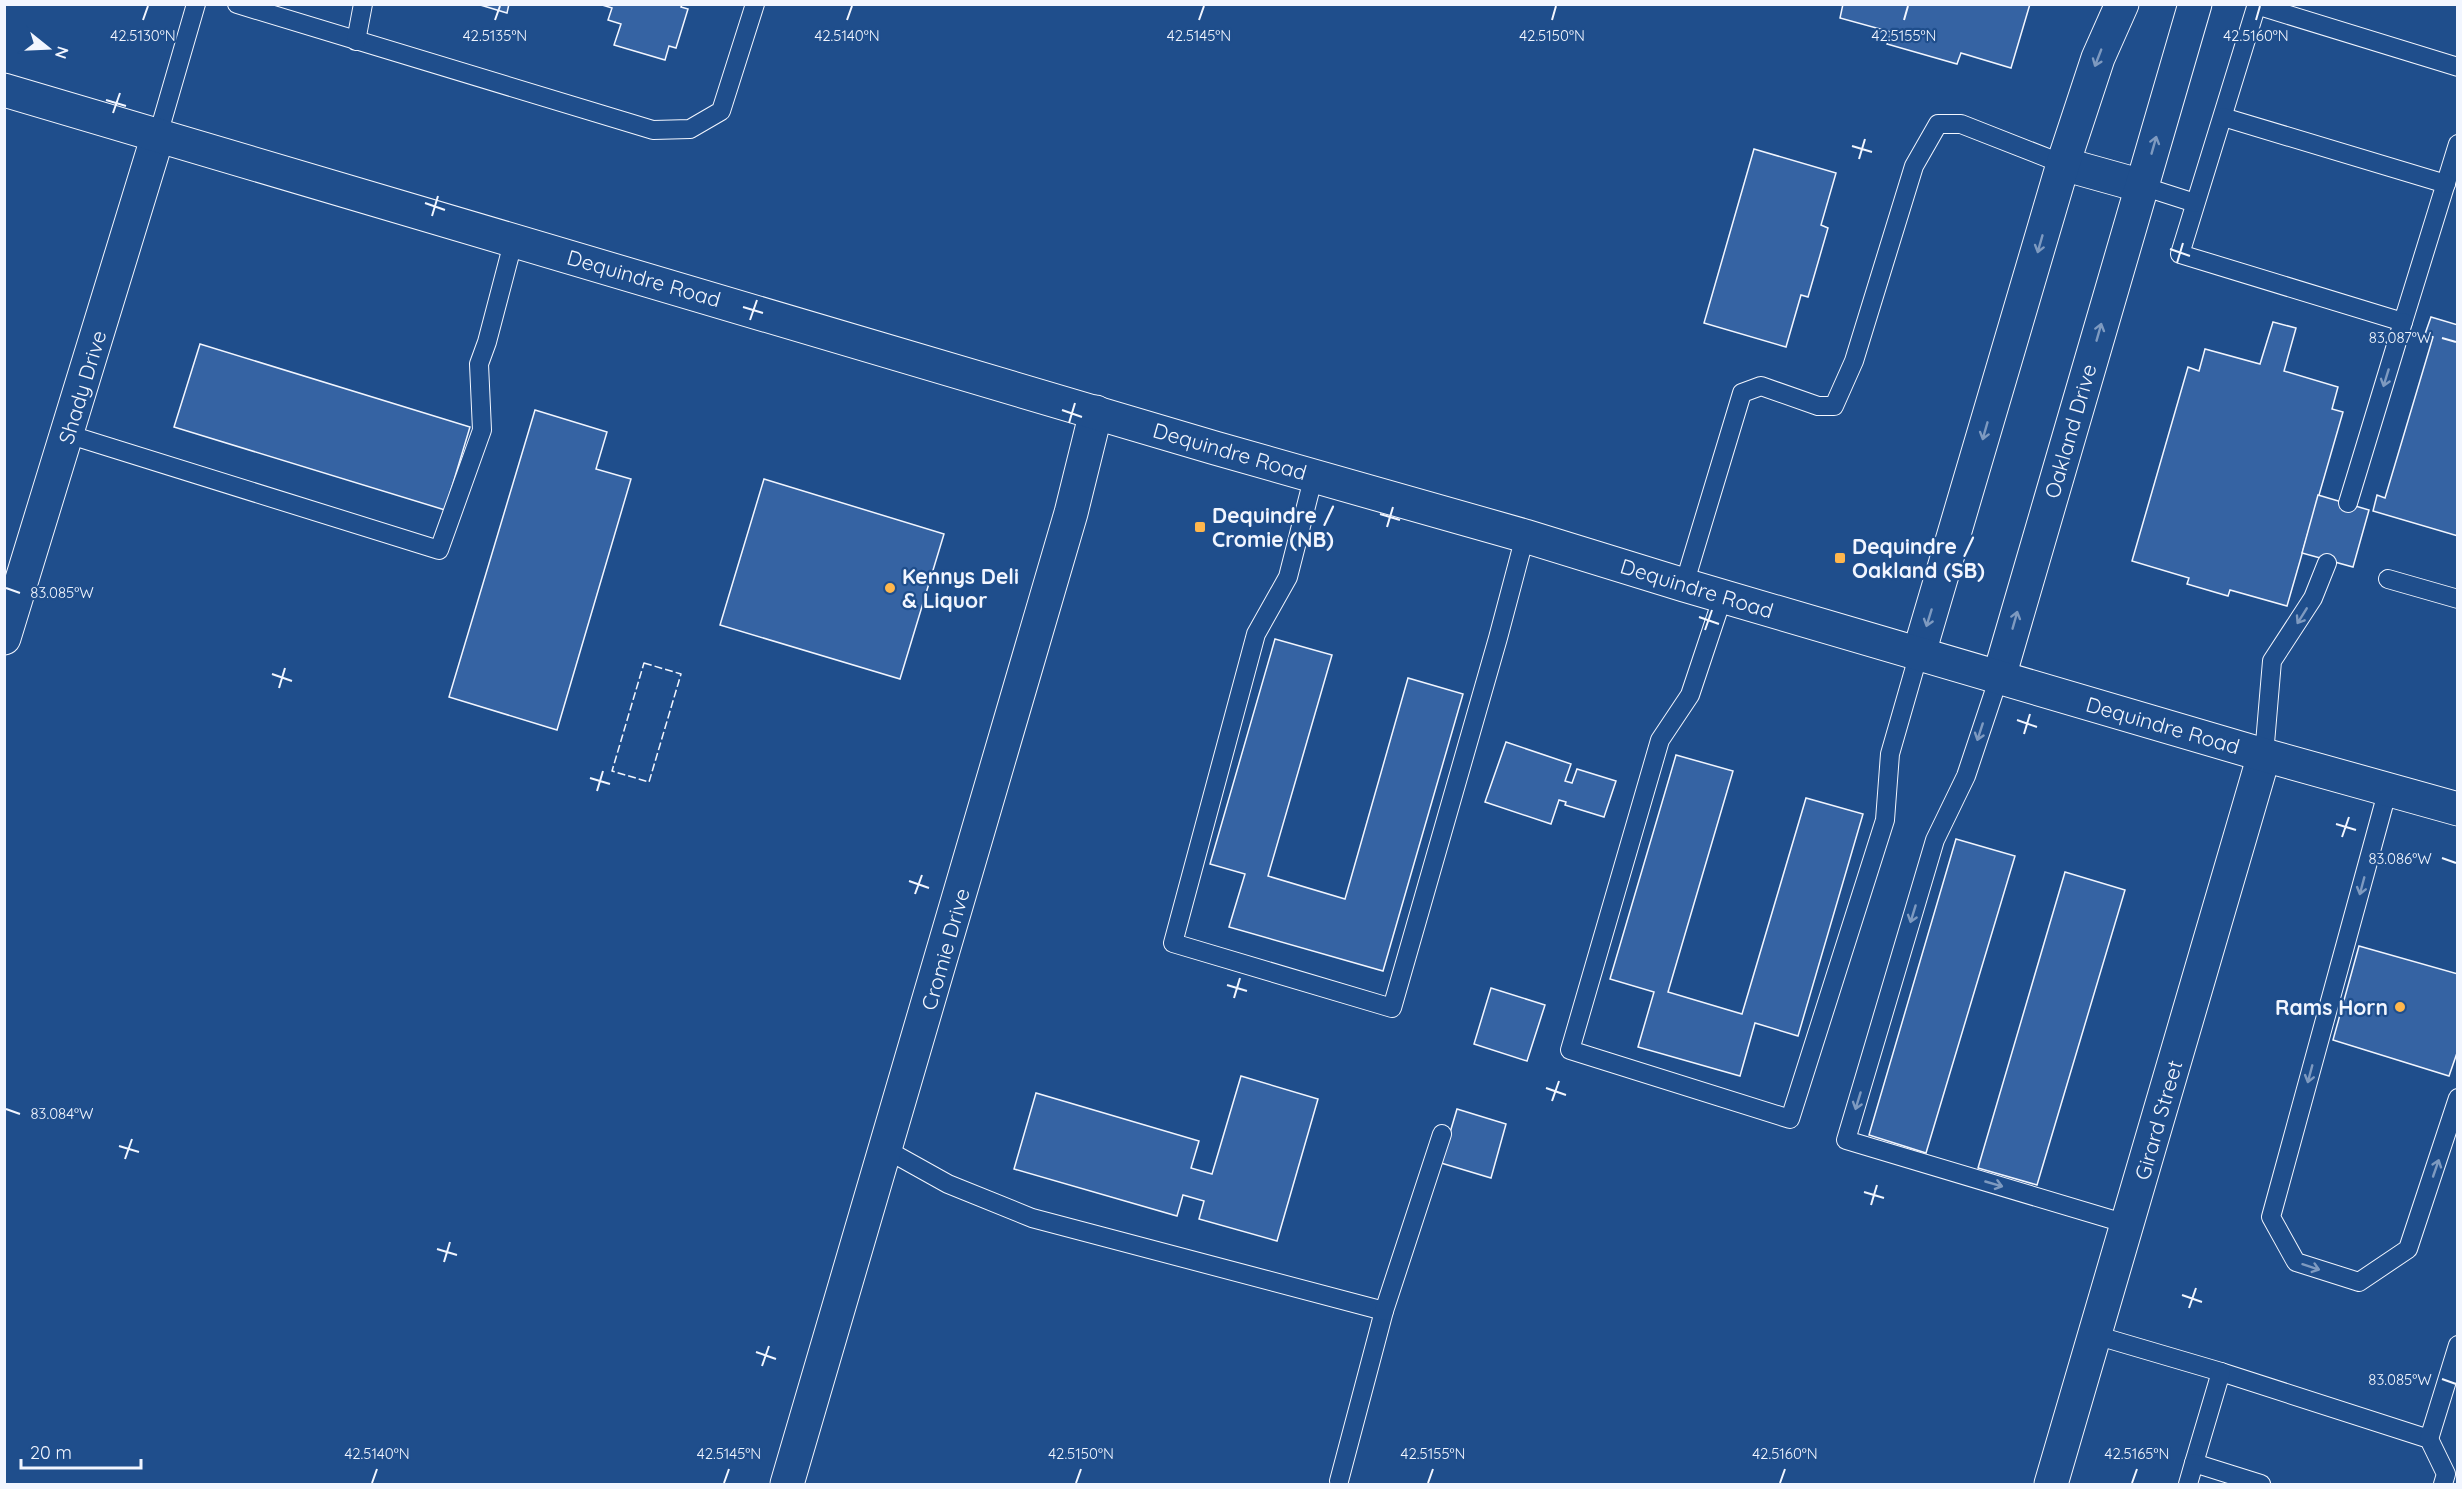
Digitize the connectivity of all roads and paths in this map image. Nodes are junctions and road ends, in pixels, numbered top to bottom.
1 (196, 4) edge
2 (363, 4) edge
3 (754, 4) edge
4 (2122, 4) edge
5 (2195, 4) edge
6 (239, 5) edge
7 (2257, 5) edge
8 (356, 40) junction
9 (2457, 67) edge
10 (4, 90) edge
11 (2223, 117) junction
12 (158, 135) junction
13 (2457, 144) edge
14 (2063, 164) junction
15 (2446, 184) junction
16 (2142, 186) junction
17 (2196, 203) junction
18 (514, 239) junction
19 (2403, 322) junction
20 (1096, 412) junction
21 (67, 434) junction
22 (1314, 476) junction
23 (2348, 503) dead end
24 (1525, 536) junction
25 (2327, 563) dead end
26 (2388, 579) dead end
27 (1684, 585) junction
28 (1723, 596) junction
29 (2457, 599) edge
30 (4, 638) edge
31 (1918, 652) junction
32 (1999, 676) junction
33 (2264, 755) junction
34 (2388, 789) junction
35 (2457, 809) edge
36 (2457, 1098) edge
37 (1442, 1134) dead end
38 (886, 1150) junction
39 (2127, 1224) junction
40 (1384, 1311) junction
41 (2095, 1335) junction
42 (2457, 1345) edge
43 (2221, 1372) junction
44 (2428, 1439) junction
45 (2194, 1463) junction
46 (1339, 1480) dead end
47 (787, 1485) edge
48 (2051, 1485) edge
49 (2188, 1485) edge
50 (2261, 1485) edge
51 (2443, 1485) edge

1 - 12 lane
2 - 8 lane
3 - 8 lane
4 -> 14 street
16 -> 5 street, Oakland Drive
6 - 8 lane
7 - 9 lane
7 - 11 lane
10 - 12 street, Dequindre Road
11 - 15 lane
11 - 17 lane
12 - 18 street, Dequindre Road
12 - 21 street, Shady Drive
13 - 15 lane
14 - 16 street
14 - 27 lane
14 -> 31 street
15 - 19 lane
16 - 17 lane
32 -> 16 street, Oakland Drive
17 - 19 lane
18 - 20 street, Dequindre Road
18 - 21 lane
19 -> 23 lane
20 - 22 street, Dequindre Road
20 - 38 street, Cromie Drive
21 - 30 street, Shady Drive
22 - 24 street, Dequindre Road
22 - 24 lane
24 - 27 street, Dequindre Road
25 -> 33 lane
26 - 29 lane
27 - 28 street, Dequindre Road
28 - 31 street, Dequindre Road
28 - 31 lane
31 - 32 street, Dequindre Road
32 - 33 street, Dequindre Road
32 -> 39 lane
33 - 34 street, Dequindre Road
33 - 39 street, Girard Street
34 - 35 street, Dequindre Road
34 -> 36 lane
37 - 40 lane
38 - 40 lane
38 - 47 street, Cromie Drive
39 - 41 street, Girard Street
40 - 46 lane
41 - 43 lane
41 - 48 street, Girard Street
42 - 44 lane
43 - 44 lane
43 - 45 lane
44 - 51 lane
45 - 49 lane
45 - 50 lane

